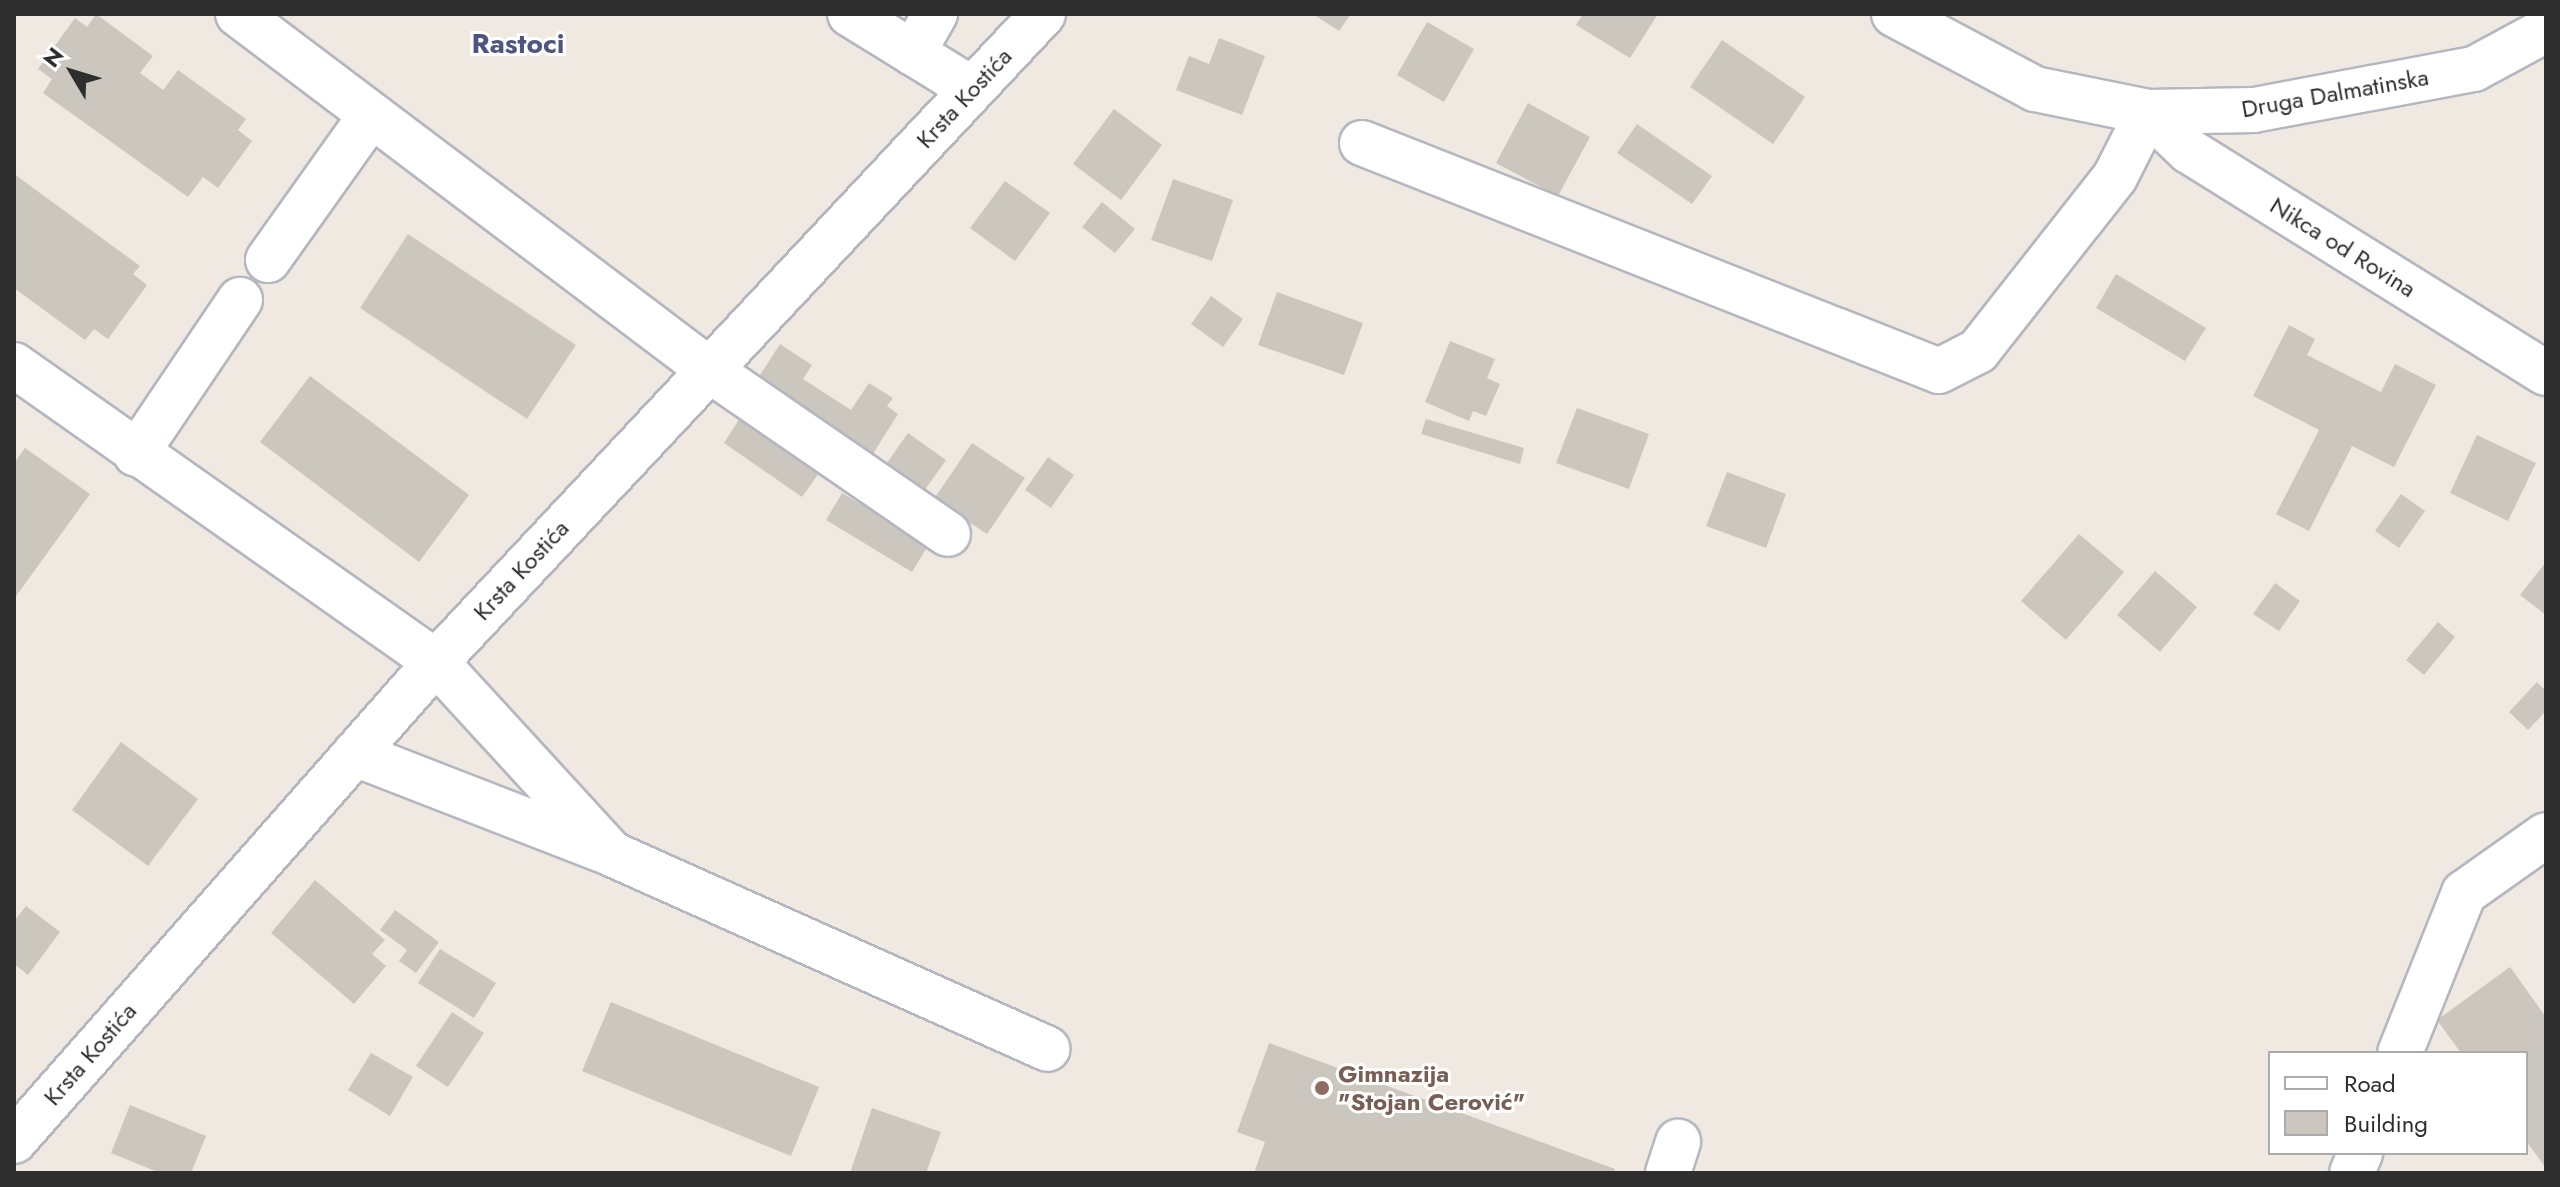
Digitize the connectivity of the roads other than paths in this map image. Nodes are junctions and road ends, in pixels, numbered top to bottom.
1 (238, 14) edge
2 (850, 14) edge
3 (935, 14) edge
4 (1043, 14) edge
5 (1894, 14) edge
6 (2546, 30) edge
7 (913, 53) junction
8 (972, 89) junction
9 (2148, 112) junction
10 (371, 115) junction
11 (1362, 143) dead end
12 (268, 260) dead end
13 (240, 300) dead end
14 (14, 365) edge
15 (708, 369) junction
16 (2546, 373) edge
17 (136, 454) junction
18 (948, 534) dead end
19 (436, 662) junction
20 (355, 754) junction
21 (2546, 835) edge
22 (612, 854) junction
23 (1047, 1049) dead end
24 (2401, 1051) edge
25 (14, 1141) edge

1 - 10 street
2 - 7 street
3 - 7 street
4 - 8 street, Krsta Kostića
5 - 9 street, Druga Dalmatinska
6 - 9 street, Druga Dalmatinska
7 - 8 street
8 - 15 street, Krsta Kostića
9 - 11 street
9 - 16 street, Nikca od Rovina
10 - 12 street
10 - 15 street
13 - 17 street
14 - 17 street
15 - 18 street
15 - 19 street, Krsta Kostića
17 - 19 street
19 - 20 street, Krsta Kostića
19 - 22 street
20 - 22 street
20 - 25 street, Krsta Kostića
21 - 24 street
22 - 23 street

